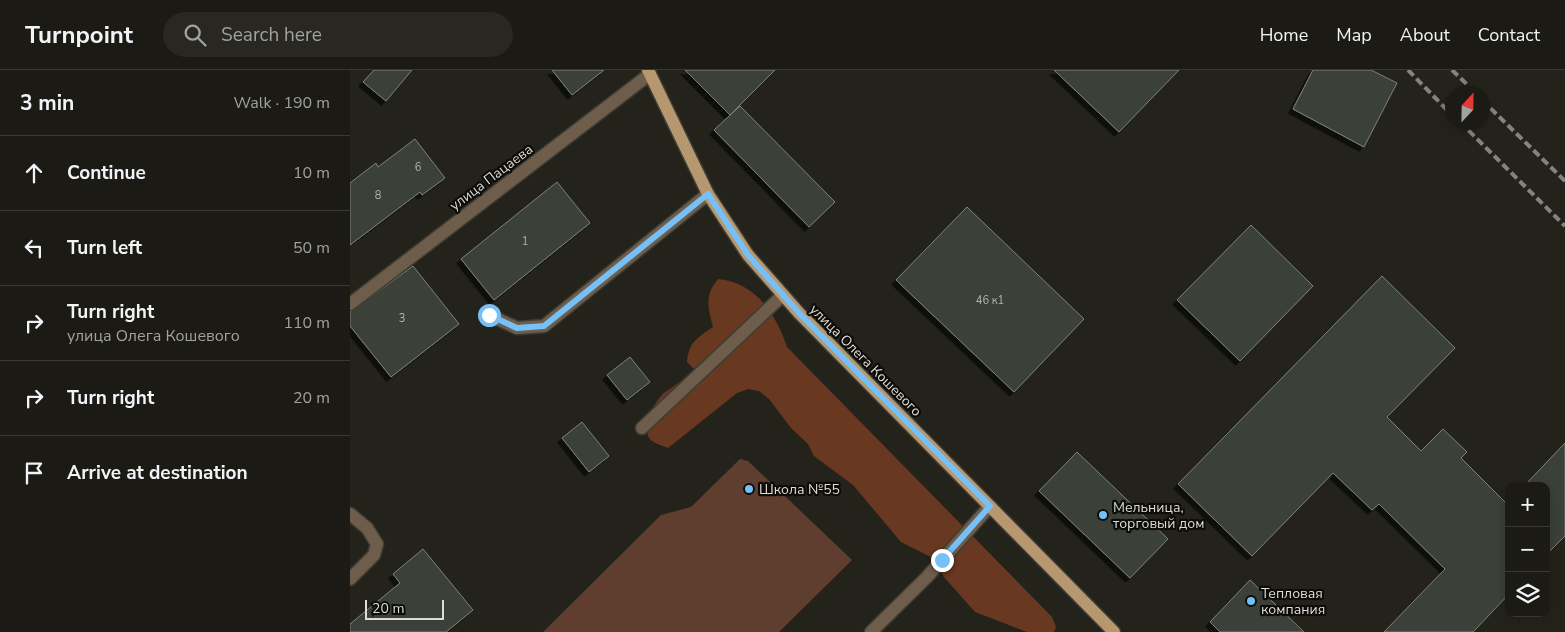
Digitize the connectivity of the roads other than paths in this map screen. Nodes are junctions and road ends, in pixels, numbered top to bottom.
1 (649, 72) edge
2 (708, 194) junction
3 (783, 295) junction
4 (350, 304) edge
5 (489, 315) dead end
6 (642, 428) dead end
7 (990, 506) junction
8 (350, 514) edge
9 (350, 578) edge
10 (871, 632) edge
11 (1114, 632) edge

1 - 2 main road, улица Олега Кошевого
1 - 4 street, улица Пацаева
2 - 3 main road, улица Олега Кошевого
2 - 5 street
3 - 6 street
3 - 7 main road, улица Олега Кошевого
7 - 10 street
7 - 11 main road, улица Олега Кошевого
8 - 9 street

